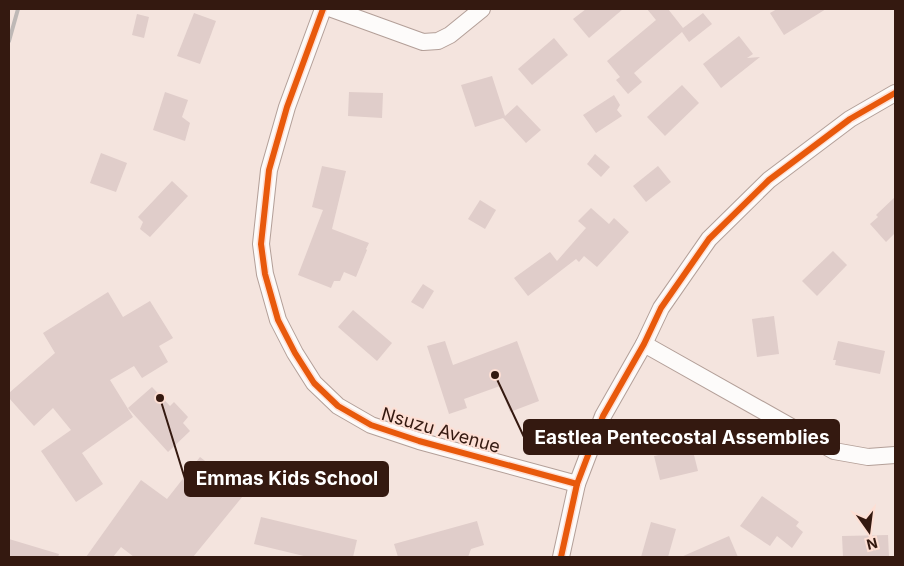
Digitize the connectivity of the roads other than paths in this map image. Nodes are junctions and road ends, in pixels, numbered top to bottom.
1 (322, 9) edge
2 (332, 9) edge
3 (482, 9) edge
4 (895, 93) edge
5 (644, 344) junction
6 (895, 455) edge
7 (577, 484) junction
8 (561, 557) edge

1 - 7 street, Nsuzu Avenue
2 - 3 street
4 - 5 street
5 - 6 street
5 - 7 street
7 - 8 street

